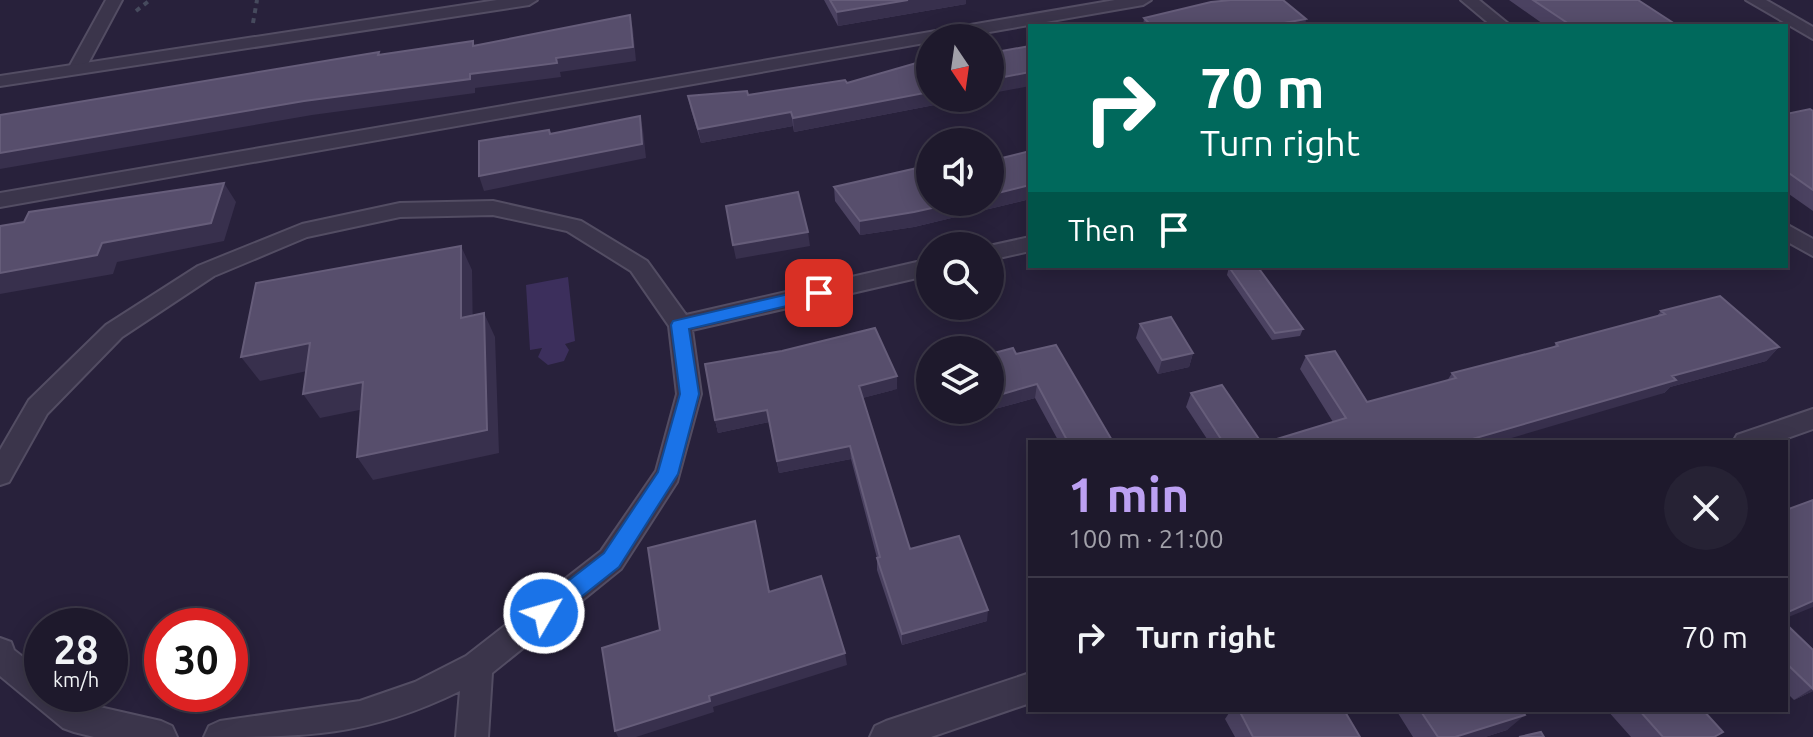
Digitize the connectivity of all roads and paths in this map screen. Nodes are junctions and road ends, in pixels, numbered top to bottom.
1 (114, 0) edge
2 (529, 0) edge
3 (1143, 0) edge
4 (1469, 0) edge
5 (1754, 0) edge
6 (1500, 24) edge
7 (1813, 34) edge
8 (77, 69) junction
9 (0, 81) edge
10 (0, 200) edge
11 (1788, 232) edge
12 (1028, 244) edge
13 (1813, 249) edge
14 (1004, 250) edge
15 (916, 270) edge
16 (680, 325) junction
17 (1813, 419) edge
18 (1752, 440) edge
19 (0, 474) edge
20 (0, 652) edge
21 (477, 666) junction
22 (24, 676) edge
23 (1028, 689) edge
24 (68, 712) edge
25 (363, 727) edge
26 (161, 737) edge
27 (220, 737) edge
28 (472, 737) edge
29 (886, 737) edge

1 - 8 street
2 - 8 street
3 - 10 street
4 - 6 street
5 - 7 street
8 - 9 street
11 - 13 street
12 - 14 street
15 - 16 street
16 - 19 street
16 - 21 street
17 - 18 street
20 - 22 street
21 - 25 street
21 - 28 street
23 - 29 street
24 - 26 street
25 - 27 street

